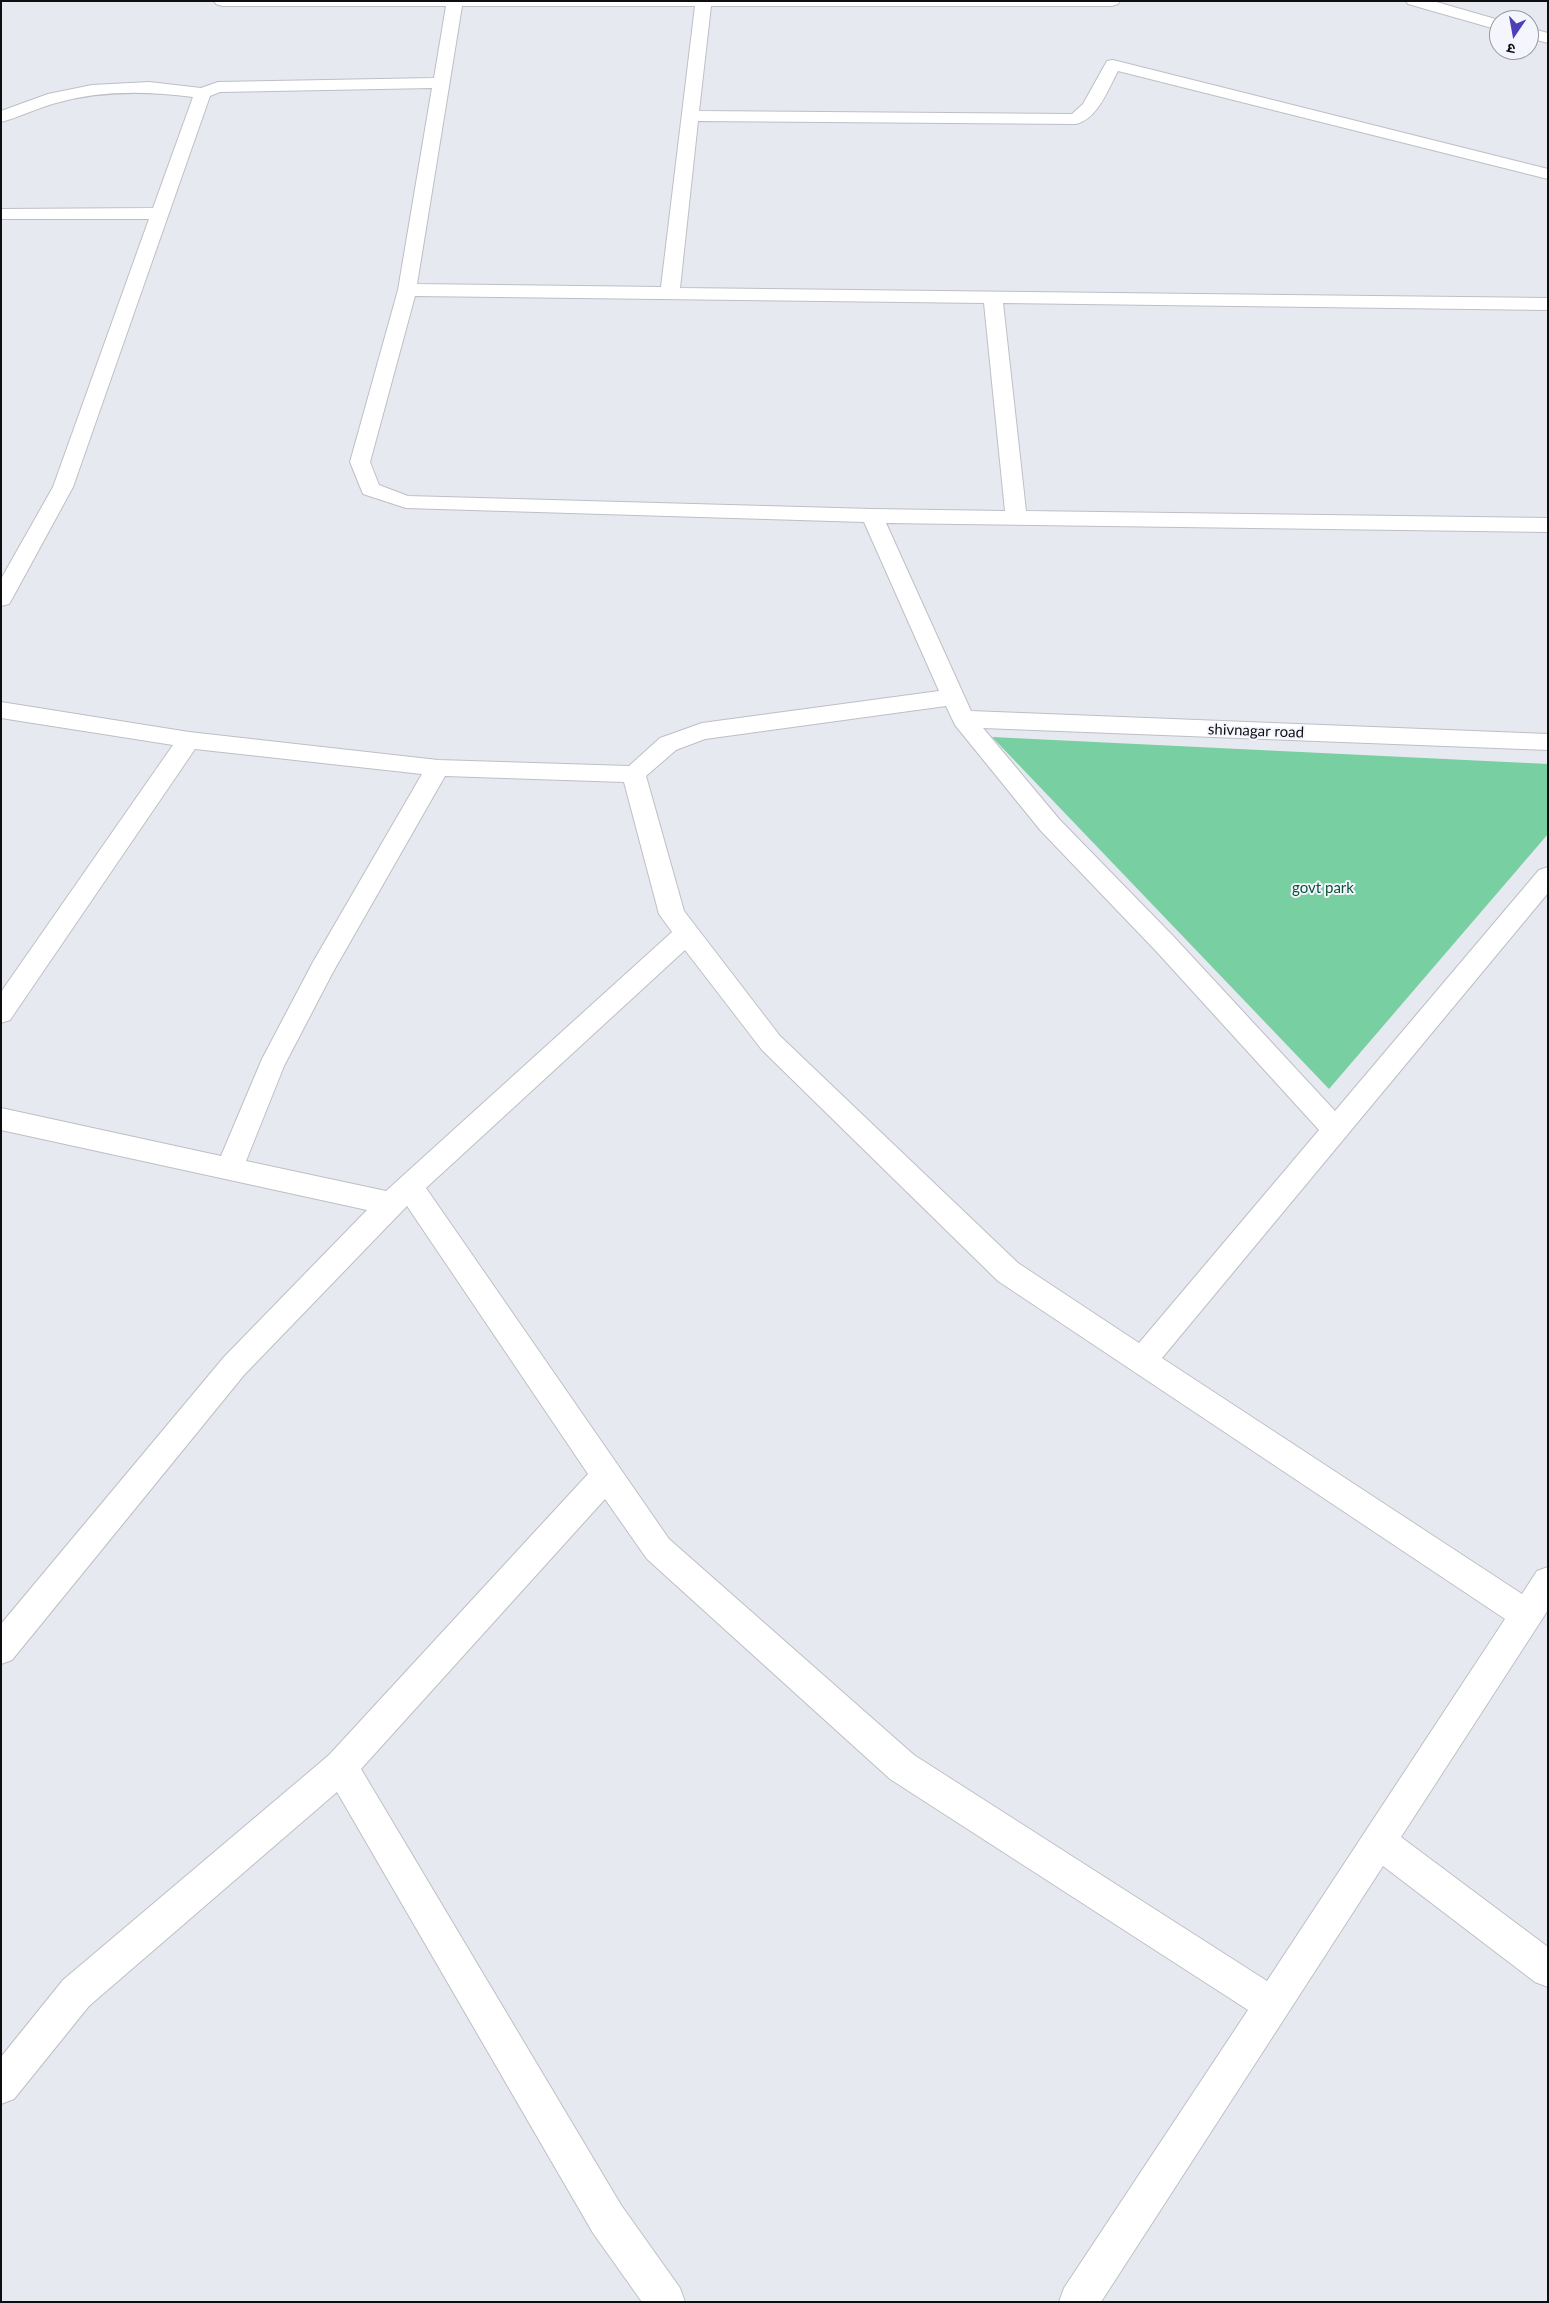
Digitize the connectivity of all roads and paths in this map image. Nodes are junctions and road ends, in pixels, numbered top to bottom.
1 (222, 1) edge
2 (1112, 1) edge
3 (1414, 1) edge
4 (455, 2) edge
5 (703, 3) junction
6 (1489, 22) edge
7 (441, 83) junction
8 (203, 93) junction
9 (690, 116) junction
10 (1, 117) edge
11 (1548, 174) edge
12 (161, 213) junction
13 (1, 214) edge
14 (407, 290) junction
15 (670, 294) junction
16 (993, 297) junction
17 (1548, 304) edge
18 (872, 516) junction
19 (1016, 518) junction
20 (1548, 525) edge
21 (10, 569) edge
22 (1, 599) edge
23 (953, 697) junction
24 (1, 710) edge
25 (963, 719) junction
26 (189, 740) junction
27 (1548, 742) edge
28 (438, 768) junction
29 (634, 774) junction
30 (1548, 876) edge
31 (687, 933) junction
32 (1, 1013) edge
33 (1, 1119) edge
34 (1336, 1130) junction
35 (229, 1169) junction
36 (400, 1195) junction
37 (1142, 1361) junction
38 (606, 1476) junction
39 (1548, 1582) edge
40 (1526, 1615) junction
41 (1, 1649) edge
42 (341, 1767) junction
43 (1378, 1841) junction
44 (1548, 1969) edge
45 (1271, 2004) junction
46 (1, 2086) edge
47 (666, 2302) edge
48 (1078, 2302) edge

1 - 4 street
2 - 5 street
3 - 6 street
4 - 5 street
4 - 7 street
5 - 9 street
7 - 8 street
7 - 14 street
8 - 10 street
8 - 12 street
9 - 11 street
9 - 15 street
12 - 13 street
12 - 21 street
14 - 15 street
14 - 18 street
15 - 16 street
16 - 17 street
16 - 19 street
18 - 19 street
18 - 23 street
19 - 20 street
21 - 22 street
23 - 25 street
23 - 29 street
24 - 26 street
25 - 27 street, shivnagar road
25 - 34 street
26 - 28 street
26 - 32 street
28 - 29 street
28 - 35 street
29 - 31 street
30 - 34 street
31 - 36 street
31 - 37 street
33 - 35 street
34 - 37 street
35 - 36 street
36 - 38 street
36 - 41 street
37 - 40 street
38 - 42 street
38 - 45 street
39 - 40 street
40 - 43 street
42 - 46 street
42 - 47 street
43 - 44 street
43 - 45 street
45 - 48 street

